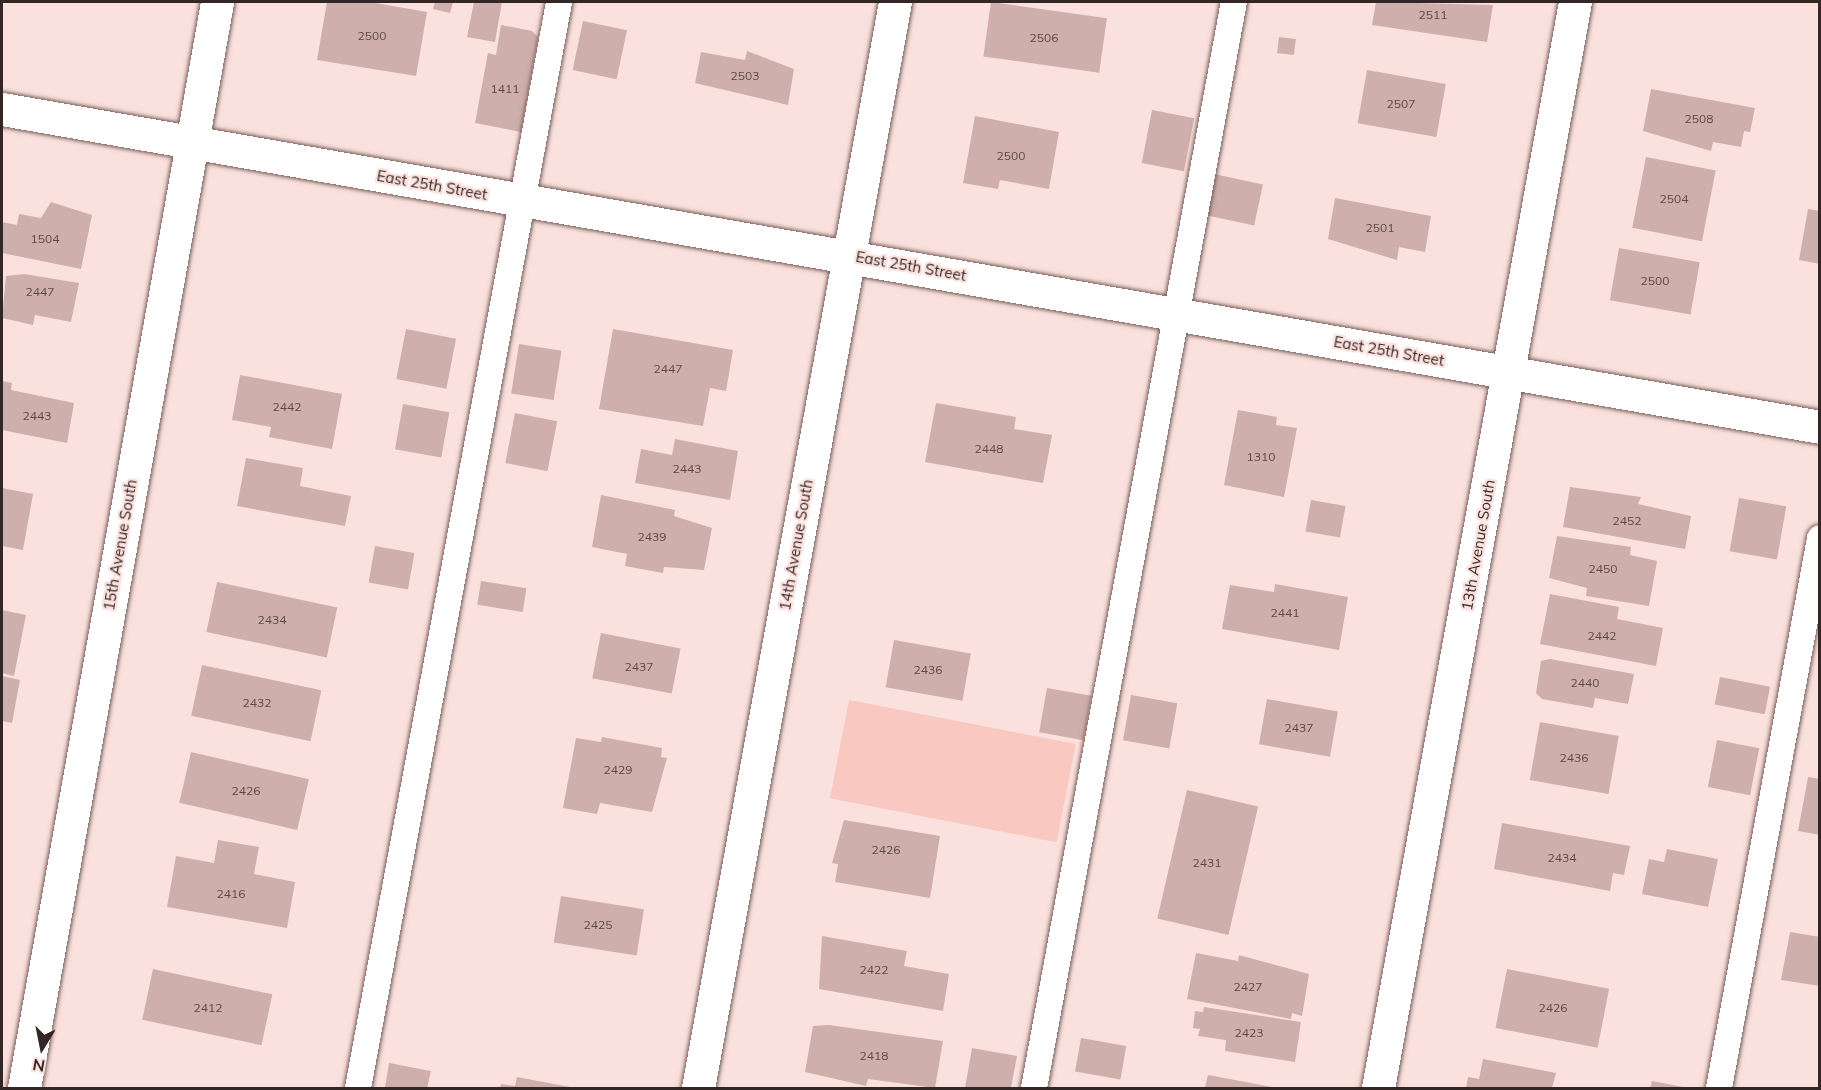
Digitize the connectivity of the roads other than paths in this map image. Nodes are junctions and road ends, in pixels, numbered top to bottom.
1 (217, 2) edge
2 (560, 2) edge
3 (895, 2) edge
4 (1234, 2) edge
5 (1575, 2) edge
6 (2, 109) edge
7 (191, 142) junction
8 (523, 201) junction
9 (849, 255) junction
10 (1175, 312) junction
11 (1510, 373) junction
12 (1820, 427) edge
13 (1820, 538) edge
14 (24, 1089) edge
15 (358, 1089) edge
16 (698, 1089) edge
17 (1034, 1089) edge
18 (1378, 1089) edge
19 (1719, 1089) edge

1 - 7 street, 15th Avenue South
2 - 8 lane
3 - 9 street, 14th Avenue South
4 - 10 lane
5 - 11 street, 13th Avenue South
6 - 7 street, East 25th Street
7 - 8 street, East 25th Street
7 - 14 street, 15th Avenue South
8 - 9 street, East 25th Street
8 - 15 lane
9 - 10 street, East 25th Street
9 - 16 street, 14th Avenue South
10 - 11 street, East 25th Street
10 - 17 lane
11 - 12 street, East 25th Street
11 - 18 street, 13th Avenue South
13 - 19 lane

